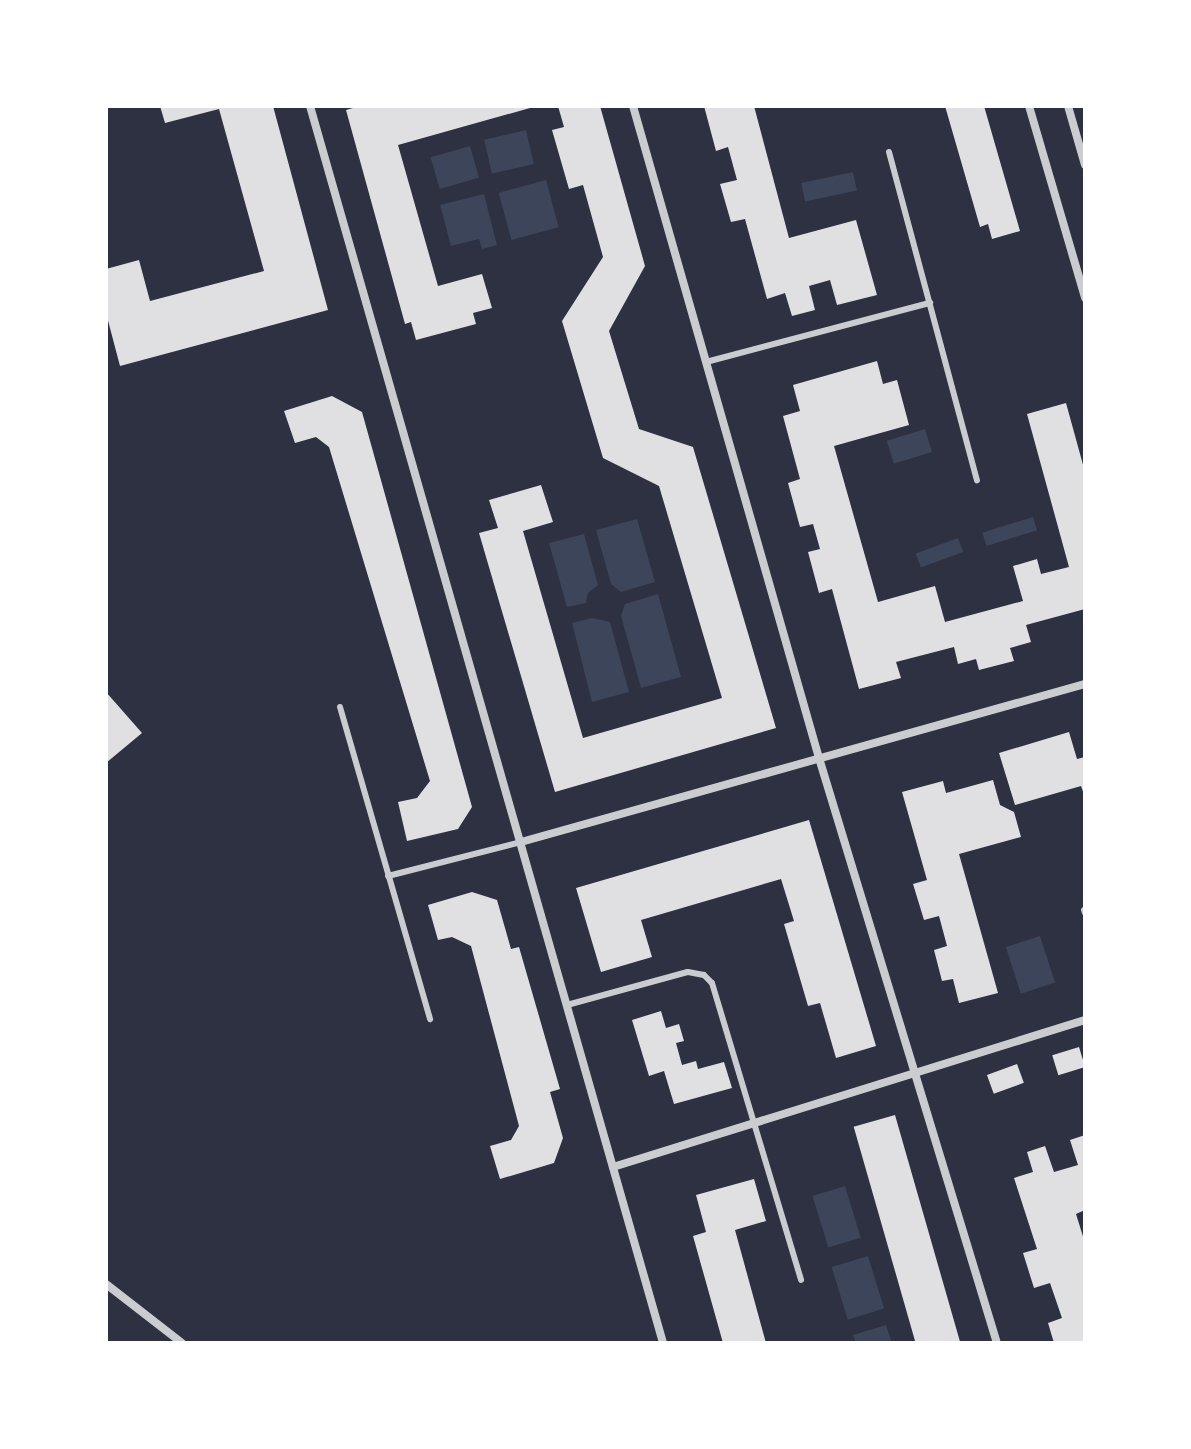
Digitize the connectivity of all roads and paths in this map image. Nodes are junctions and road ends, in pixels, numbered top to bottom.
1 (310, 106) edge
2 (633, 106) edge
3 (1029, 106) edge
4 (1068, 106) edge
5 (889, 152) dead end
6 (1085, 165) edge
7 (1085, 298) edge
8 (930, 303) junction
9 (706, 362) junction
10 (977, 480) dead end
11 (1085, 684) edge
12 (340, 707) dead end
13 (819, 758) junction
14 (521, 842) junction
15 (388, 876) junction
16 (567, 1005) junction
17 (430, 1019) dead end
18 (1085, 1020) edge
19 (917, 1072) junction
20 (753, 1122) junction
21 (613, 1167) junction
22 (801, 1280) dead end
23 (106, 1284) edge
24 (182, 1343) edge
25 (663, 1343) edge
26 (997, 1343) edge

1 - 14 street
2 - 9 street
3 - 7 street
4 - 6 street
5 - 8 lane
8 - 9 lane
8 - 10 lane
9 - 13 street
11 - 13 street
12 - 15 lane
13 - 14 street
13 - 19 street
14 - 15 lane
14 - 16 street
15 - 17 lane
16 - 20 lane
16 - 21 street
18 - 19 street
19 - 20 street
19 - 26 street
20 - 21 street
20 - 22 lane
21 - 25 street
23 - 24 street

